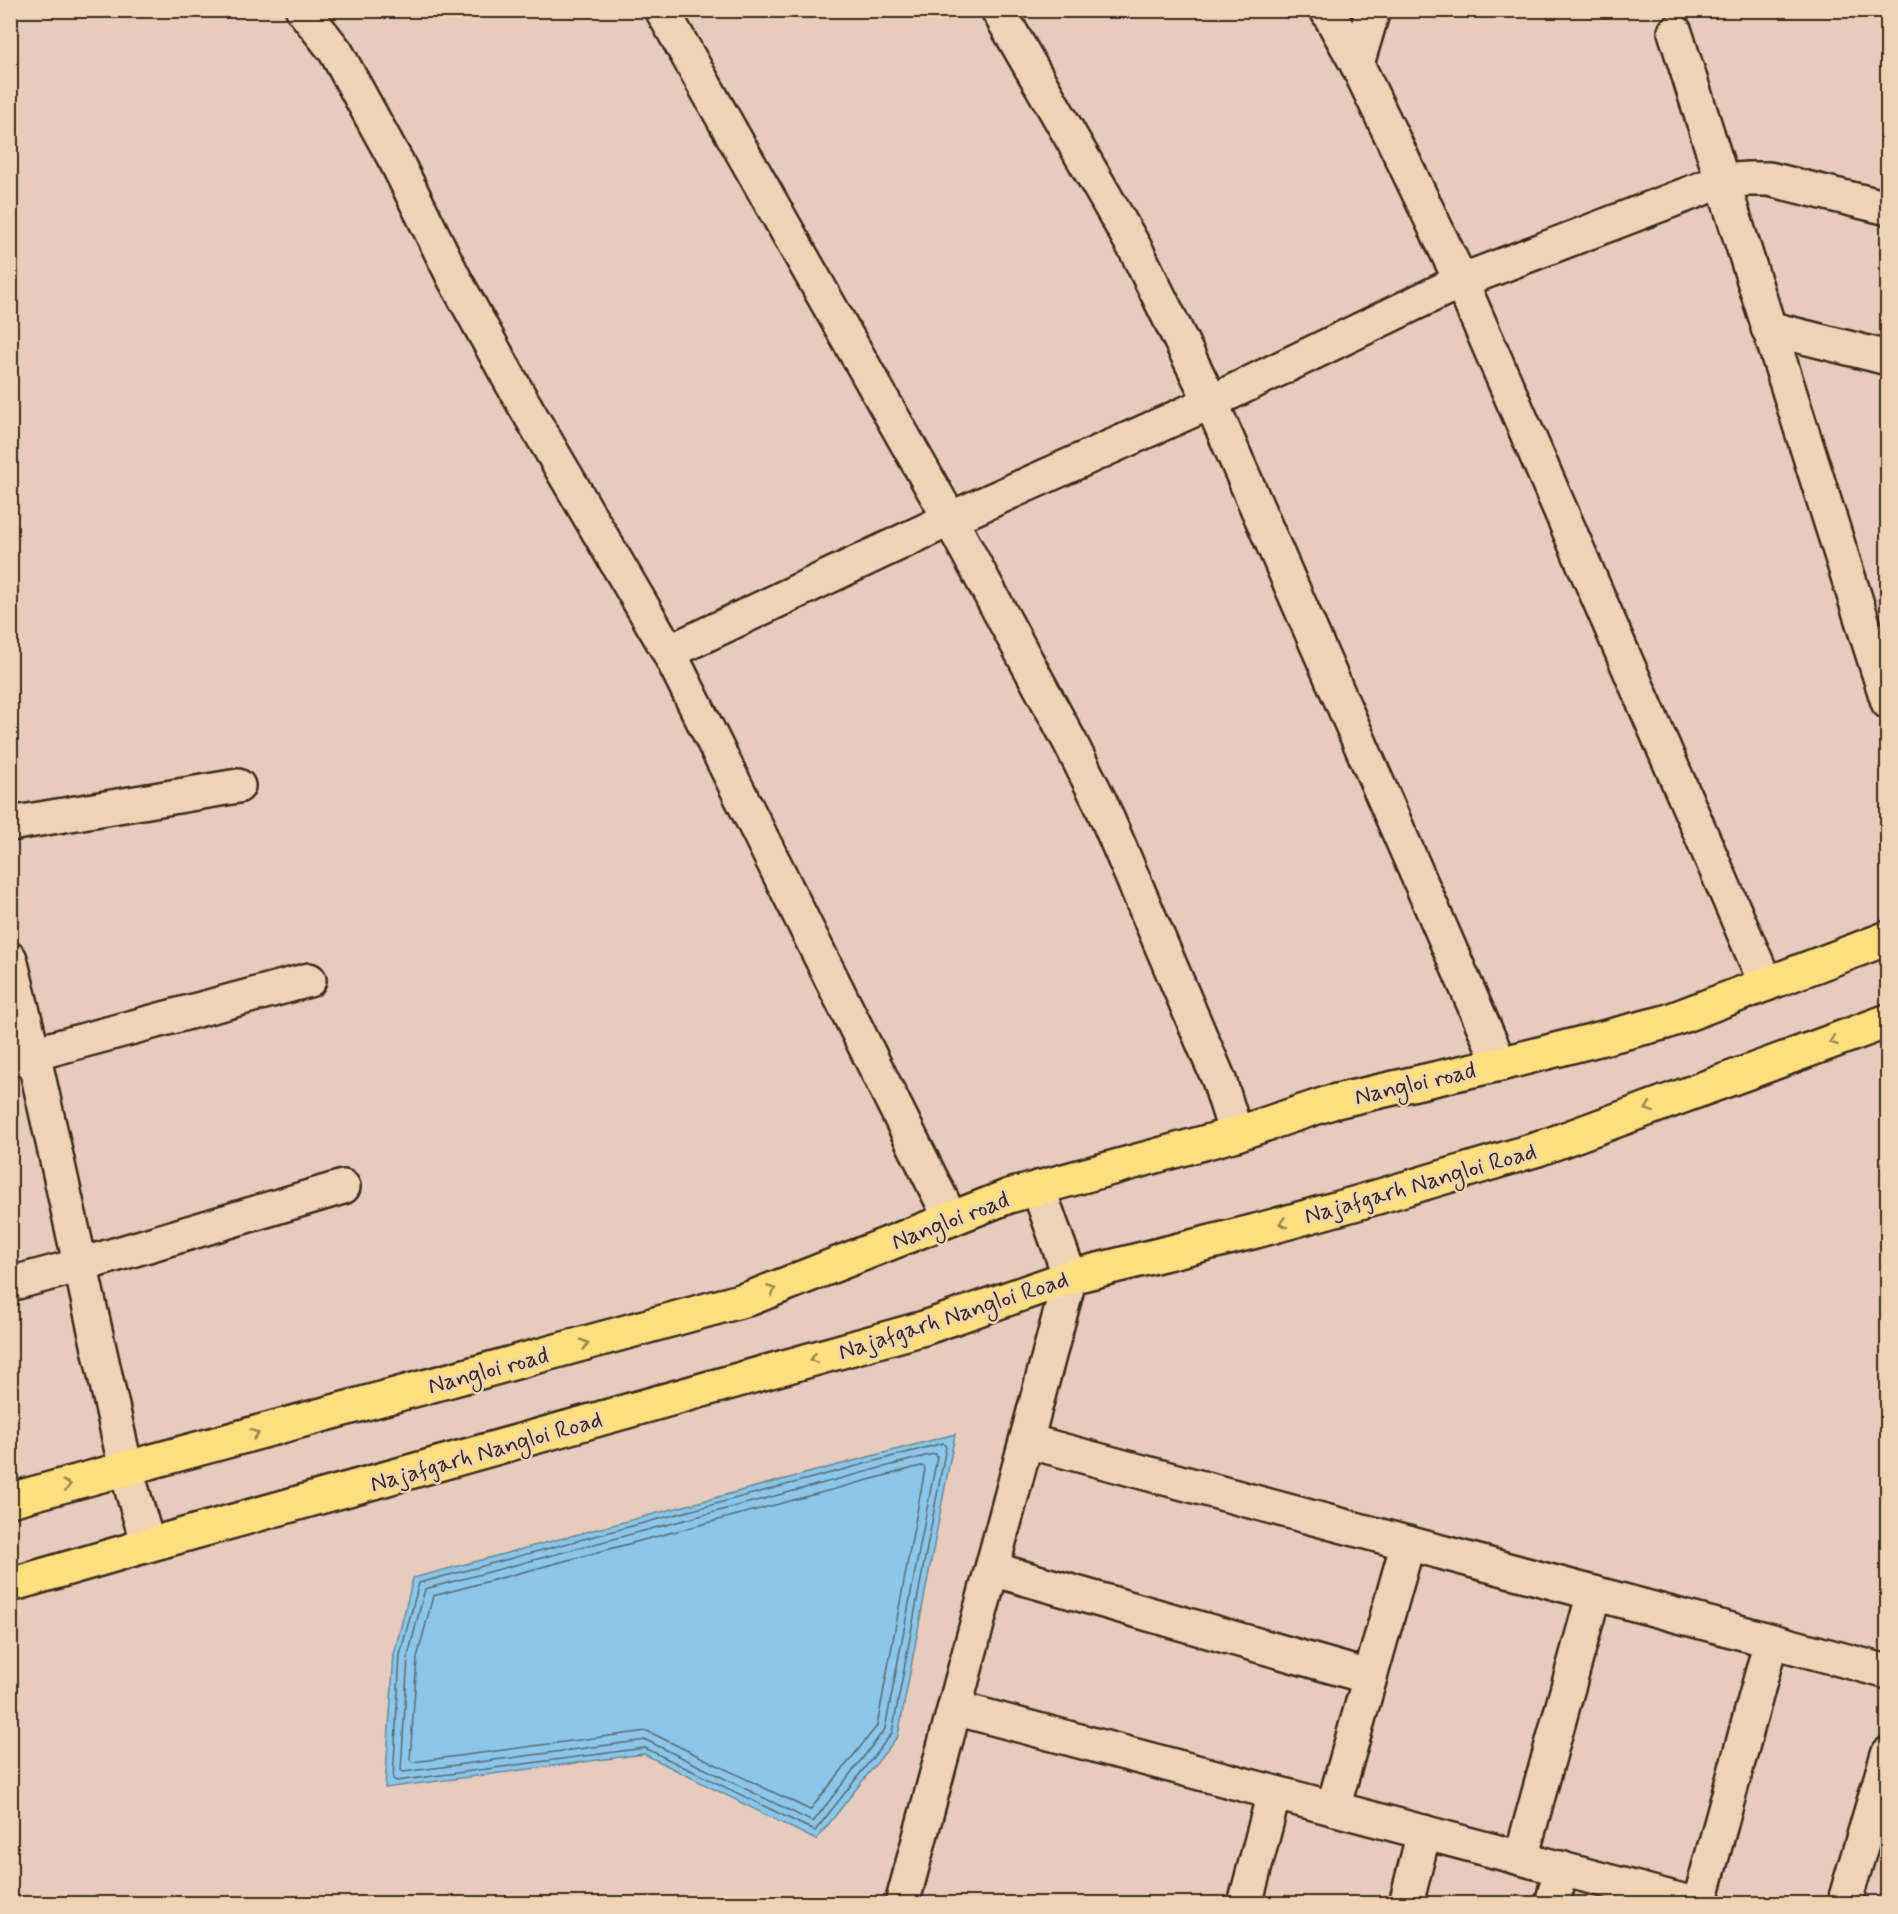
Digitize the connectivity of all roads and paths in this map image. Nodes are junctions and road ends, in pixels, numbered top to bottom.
1 (303, 10) edge
2 (662, 10) edge
3 (998, 10) edge
4 (1327, 10) edge
5 (1373, 10) edge
6 (1674, 32) dead end
7 (1357, 64) junction
8 (1722, 181) junction
9 (1887, 208) edge
10 (1461, 281) junction
11 (1768, 328) junction
12 (1887, 358) edge
13 (1211, 402) junction
14 (950, 519) junction
15 (669, 652) junction
16 (1887, 702) edge
17 (238, 786) dead end
18 (10, 824) edge
19 (1887, 938) edge
20 (10, 959) edge
21 (309, 980) dead end
22 (1766, 984) junction
23 (1887, 1021) edge
24 (22, 1056) edge
25 (1500, 1064) junction
26 (1236, 1134) junction
27 (343, 1187) dead end
28 (1038, 1188) junction
29 (951, 1219) junction
30 (81, 1265) junction
31 (1070, 1277) junction
32 (10, 1284) edge
33 (1027, 1441) junction
34 (126, 1469) junction
35 (10, 1500) edge
36 (1408, 1543) junction
37 (148, 1545) junction
38 (992, 1569) junction
39 (10, 1585) edge
40 (1594, 1593) junction
41 (1771, 1641) junction
42 (1887, 1672) edge
43 (1369, 1677) junction
44 (954, 1708) junction
45 (1887, 1754) edge
46 (1274, 1793) junction
47 (1333, 1808) junction
48 (1424, 1832) junction
49 (1521, 1858) junction
50 (1561, 1869) junction
51 (902, 1904) edge
52 (1245, 1904) edge
53 (1406, 1904) edge
54 (1552, 1904) edge
55 (1694, 1904) edge
56 (1699, 1904) edge
57 (1844, 1904) edge

1 - 15 street
2 - 14 street
3 - 13 street
4 - 7 street
5 - 7 street
6 - 8 street
7 - 10 street
8 - 9 street
8 - 10 street
8 - 11 street
10 - 13 street
10 - 22 street
11 - 12 street
11 - 16 street
13 - 14 street
13 - 25 street
14 - 15 street
14 - 26 street
15 - 29 street
17 - 18 street
19 - 22 main road, Nangloi road
20 - 24 street
21 - 24 street
22 - 25 main road, Nangloi road
23 -> 31 main road, Najafgarh Nangloi Road
24 - 30 street
25 - 26 main road, Nangloi road
26 - 28 main road, Nangloi road
27 - 30 street
28 - 29 main road, Nangloi road
28 - 31 street
34 -> 29 main road, Nangloi road
30 - 32 street
30 - 34 street
31 - 33 street
31 -> 37 main road, Najafgarh Nangloi Road
33 - 36 street
33 - 38 street
35 -> 34 main road, Nangloi road
34 - 37 street
36 - 40 street
36 - 43 street
37 - 39 main road, Najafgarh Nangloi Road
38 - 43 street
38 - 44 street
40 - 41 street
40 - 49 street
41 - 42 street
41 - 56 street
43 - 47 street
44 - 46 street
44 - 51 street
45 - 57 street
46 - 47 street
46 - 52 street
47 - 48 street
48 - 49 street
48 - 53 street
49 - 50 street
50 - 54 street
50 - 55 street

